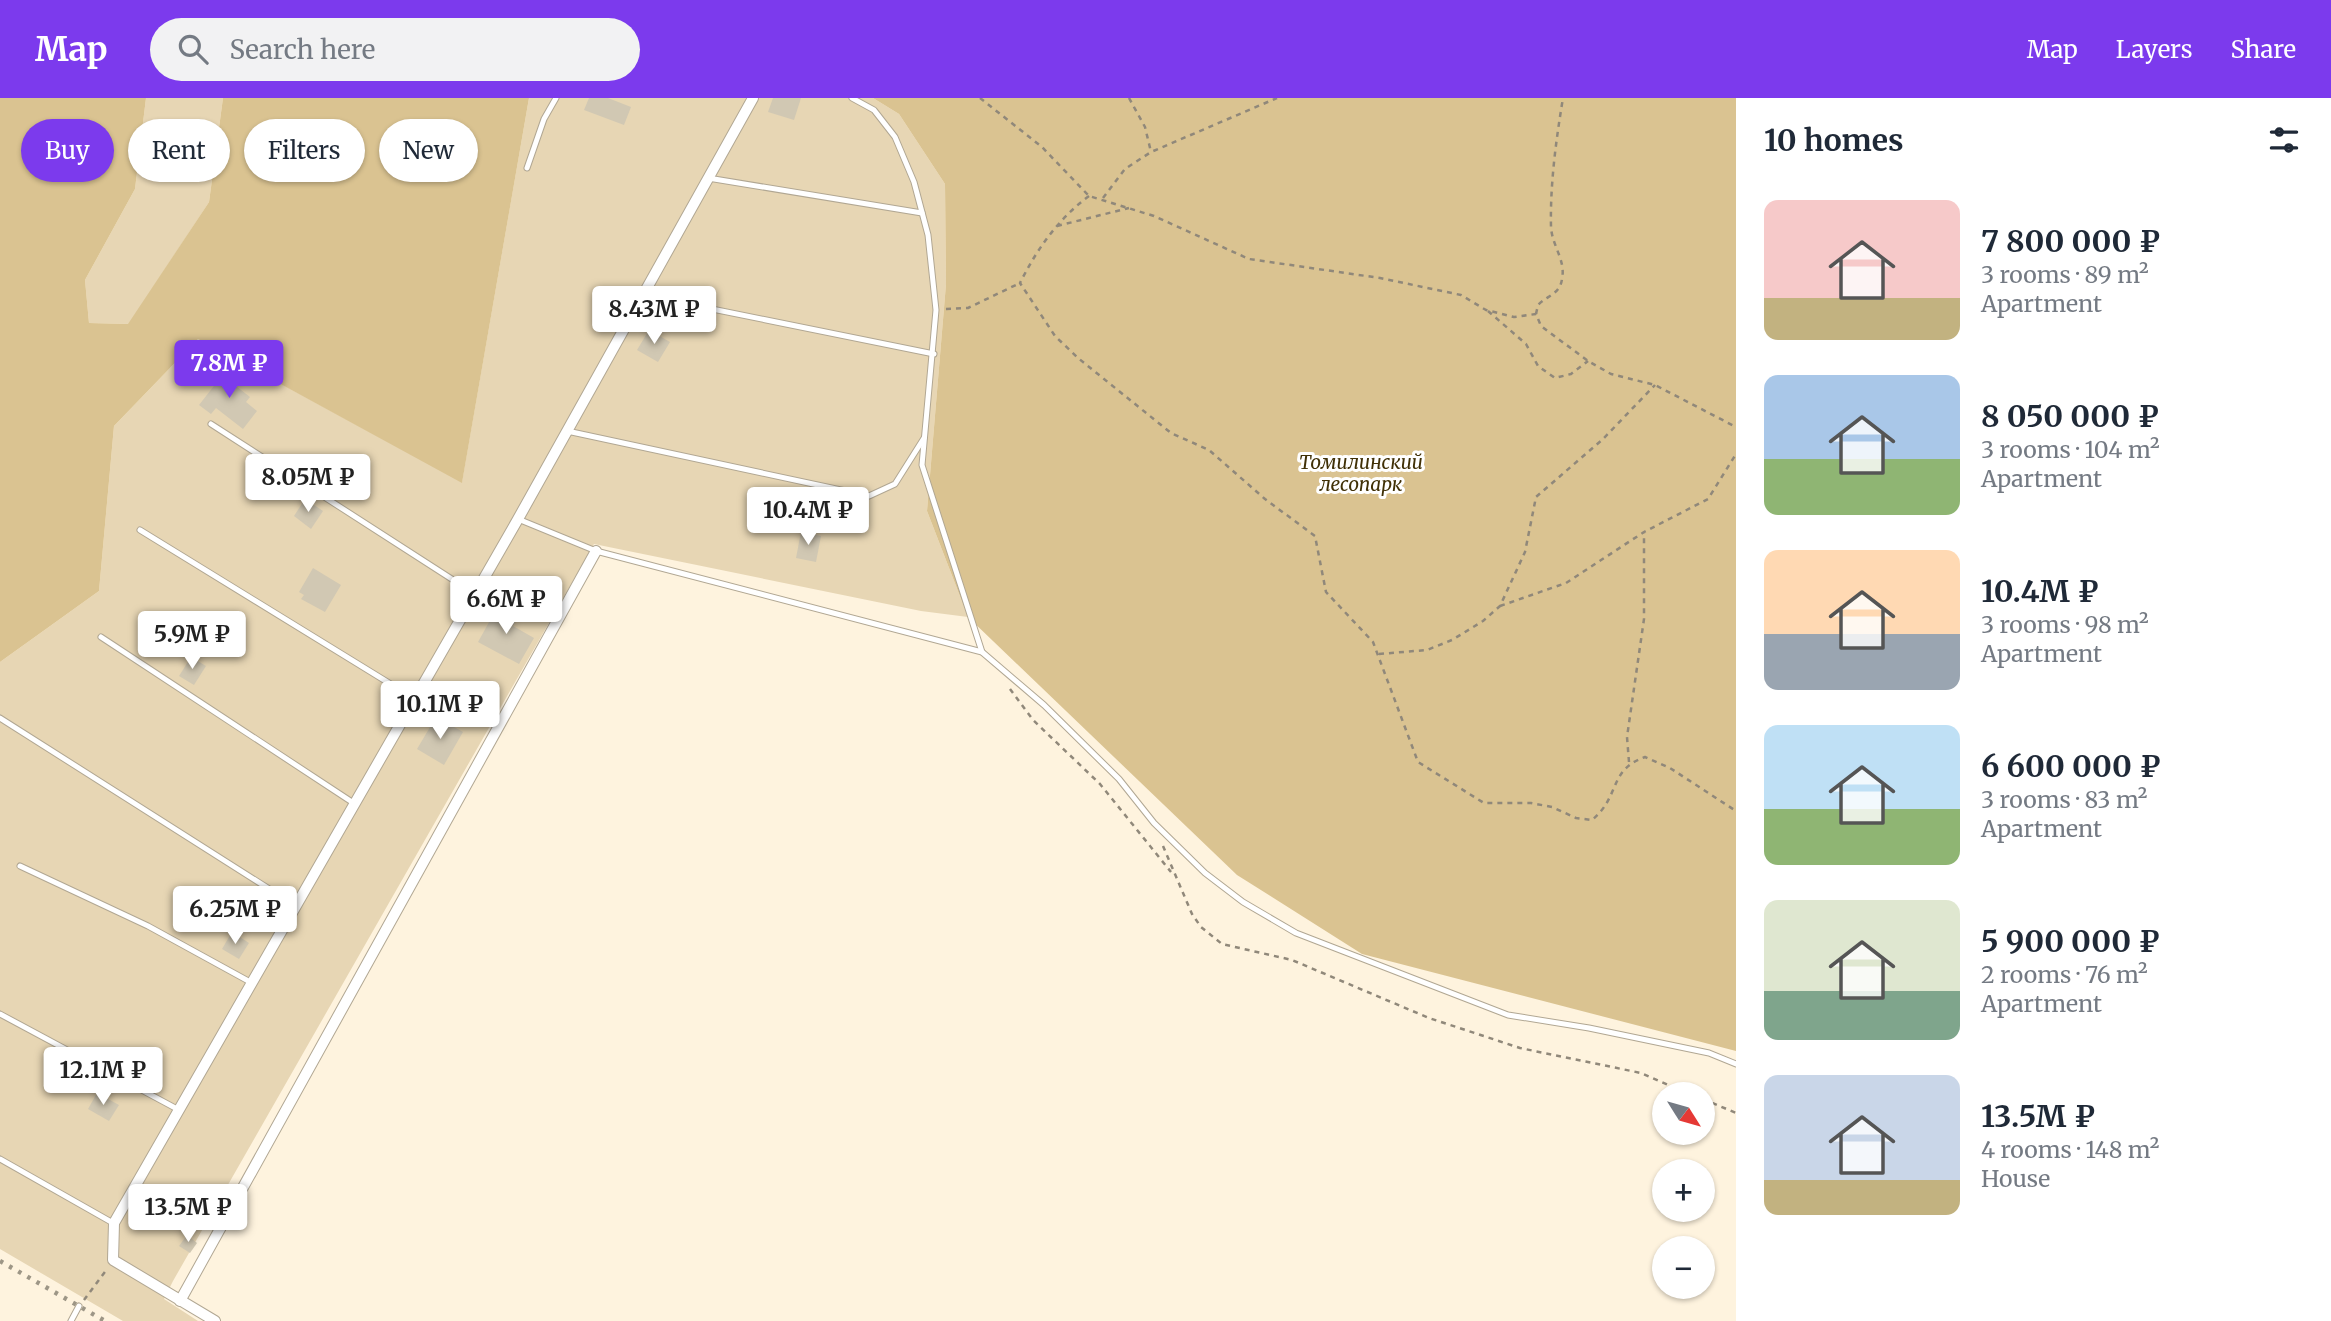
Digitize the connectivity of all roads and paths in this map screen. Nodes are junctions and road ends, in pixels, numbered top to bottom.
1 (556, 98) edge
2 (752, 98) edge
3 (852, 98) edge
4 (980, 98) edge
5 (1129, 98) edge
6 (1277, 98) edge
7 (1563, 98) edge
8 (1151, 152) junction
9 (527, 168) dead end
10 (708, 178) junction
11 (1090, 196) junction
12 (1103, 198) junction
13 (1131, 208) junction
14 (922, 213) junction
15 (1057, 226) junction
16 (1020, 283) junction
17 (643, 295) junction
18 (936, 310) junction
19 (1486, 310) junction
20 (1536, 314) junction
21 (934, 354) junction
22 (1588, 361) junction
23 (1655, 385) junction
24 (211, 424) dead end
25 (1736, 426) edge
26 (567, 431) junction
27 (925, 435) junction
28 (1736, 454) edge
29 (518, 519) junction
30 (140, 530) dead end
31 (1644, 532) junction
32 (596, 551) junction
33 (475, 594) junction
34 (1500, 606) junction
35 (101, 637) dead end
36 (982, 652) junction
37 (1379, 654) junction
38 (1001, 668) junction
39 (415, 699) junction
40 (0, 718) edge
41 (1629, 762) junction
42 (355, 804) junction
43 (1736, 811) edge
44 (1154, 823) junction
45 (20, 866) dead end
46 (1173, 875) junction
47 (296, 906) junction
48 (252, 983) junction
49 (0, 1014) edge
50 (1736, 1064) edge
51 (1662, 1082) edge
52 (1715, 1104) edge
53 (178, 1110) junction
54 (1736, 1113) edge
55 (0, 1159) edge
56 (114, 1223) junction
57 (113, 1260) junction
58 (180, 1301) junction
59 (79, 1306) joint
60 (71, 1321) edge
61 (215, 1321) edge

1 - 9 lane
2 - 10 street
3 - 14 lane
4 - 11 path
5 - 8 path
6 - 8 path
7 - 20 path
8 - 12 path
10 - 14 lane
10 - 17 street
11 - 12 path
11 - 15 path
12 - 13 path
13 - 15 path
13 - 19 path
14 - 18 lane
15 - 16 path
16 - 18 path
16 - 37 path
17 - 21 lane
17 - 26 street
18 - 21 lane
19 - 20 path
19 - 22 path
20 - 22 path
21 - 27 lane
22 - 23 path
23 - 25 path
23 - 34 path
24 - 33 lane
26 - 27 lane
26 - 29 street
27 - 36 lane
28 - 31 path
29 - 32 lane
29 - 33 street
30 - 39 lane
31 - 34 path
31 - 41 path
32 - 36 lane
32 - 58 street
33 - 39 street
34 - 37 path
35 - 42 lane
36 - 38 lane
37 - 41 path
38 - 44 lane
38 - 46 path
39 - 42 street
40 - 47 lane
41 - 43 path
42 - 47 street
44 - 46 path
44 - 50 lane
45 - 48 lane
46 - 51 path
47 - 48 street
48 - 53 street
49 - 53 lane
52 - 54 path
53 - 56 street
55 - 56 lane
56 - 57 street
57 - 58 street
57 - 59 path
58 - 61 street
59 - 60 lane

